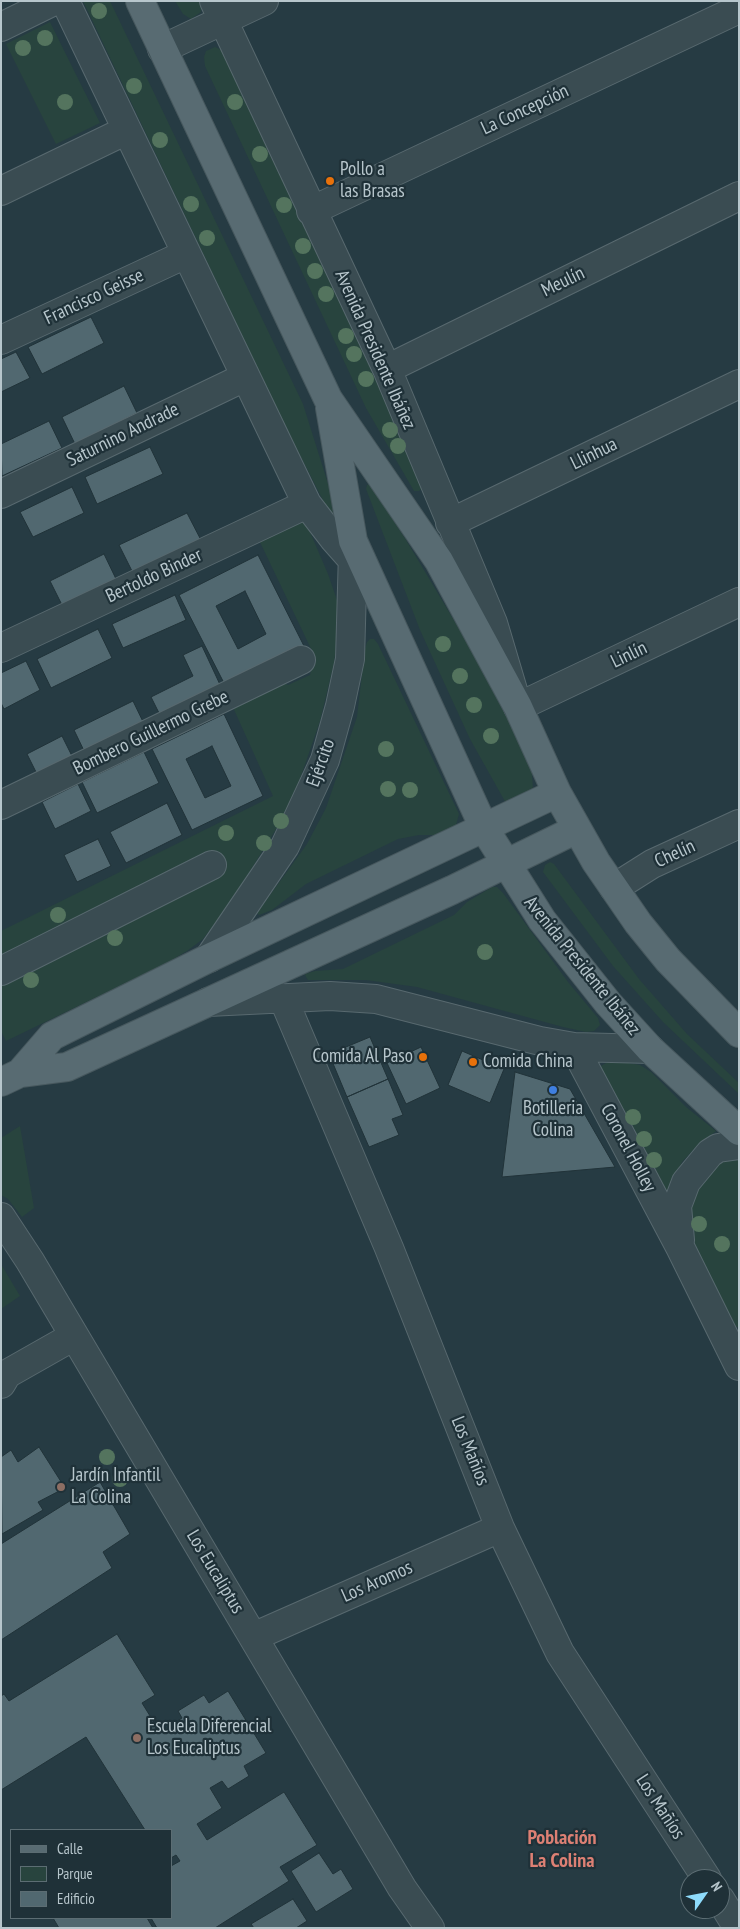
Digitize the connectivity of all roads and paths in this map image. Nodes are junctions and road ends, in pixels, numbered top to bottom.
1 (54, 1) edge
2 (65, 1) edge
3 (140, 1) edge
4 (264, 1) edge
5 (739, 9) edge
6 (219, 11) edge
7 (1, 26) edge
8 (162, 50) junction
9 (127, 130) junction
10 (1, 191) edge
11 (739, 196) edge
12 (311, 211) junction
13 (186, 254) junction
14 (1, 340) edge
15 (387, 369) junction
16 (245, 377) junction
17 (739, 384) edge
18 (328, 399) junction
19 (1, 494) edge
20 (307, 504) junction
21 (450, 524) junction
22 (353, 551) junction
23 (739, 602) edge
24 (1, 648) edge
25 (301, 660) dead end
26 (518, 707) junction
27 (557, 793) junction
28 (1, 805) edge
29 (739, 824) edge
30 (484, 828) junction
31 (577, 829) junction
32 (506, 864) junction
33 (212, 865) dead end
34 (614, 888) junction
35 (209, 958) junction
36 (1, 971) edge
37 (283, 998) junction
38 (204, 1002) junction
39 (739, 1033) edge
40 (574, 1047) junction
41 (650, 1049) junction
42 (11, 1077) edge
43 (739, 1131) edge
44 (739, 1145) edge
45 (1, 1217) edge
46 (681, 1249) junction
47 (74, 1336) junction
48 (739, 1366) edge
49 (1, 1384) edge
50 (500, 1528) junction
51 (254, 1637) junction
52 (700, 1869) edge
53 (730, 1915) edge
54 (430, 1928) edge
55 (738, 1928) edge

1 - 7 street
2 - 9 street, Avenida Presidente Ibáñez
3 - 8 main road, Avenida Presidente Ibáñez
4 - 6 street
5 - 12 street, La Concepción
6 - 8 street
6 - 12 street, Avenida Presidente Ibáñez
8 - 18 main road, Avenida Presidente Ibáñez
9 - 10 street
9 - 13 street, Avenida Presidente Ibáñez
11 - 15 street, Meulín
12 - 15 street, Avenida Presidente Ibáñez
13 - 14 street, Francisco Geisse
13 - 16 street, Avenida Presidente Ibáñez
15 - 21 street, Avenida Presidente Ibáñez
16 - 19 street, Saturnino Andrade
16 - 20 street, Avenida Presidente Ibáñez
17 - 21 street, Llinhua
18 - 22 main road, Avenida Presidente Ibáñez
18 - 26 main road, Avenida Presidente Ibáñez
20 - 22 street, Avenida Presidente Ibáñez
20 - 24 street, Bertoldo Binder
21 - 26 street, Avenida Presidente Ibáñez
22 - 30 main road, Avenida Presidente Ibáñez
22 - 35 street, Ejército
23 - 26 street, Linlín
25 - 28 street, Bombero Guillermo Grebe
26 - 27 main road, Avenida Presidente Ibáñez
27 - 30 main road, Ejército
27 - 31 main road, Avenida Presidente Ibáñez
29 - 34 street, Chelín
30 - 32 main road, Avenida Presidente Ibáñez
30 - 35 main road, Ejército
31 - 32 main road, Ejército
31 - 34 main road, Avenida Presidente Ibáñez
32 - 38 main road, Ejército
32 - 41 main road, Avenida Presidente Ibáñez
33 - 36 street
34 - 39 main road, Avenida Presidente Ibáñez
35 - 42 main road, Ejército
37 - 38 street, Ejército
37 - 40 street, Ejército
37 - 50 street, Los Mañíos
38 - 42 main road, Ejército
40 - 41 street, Ejército
40 - 46 street, Coronel Holley
41 - 43 main road, Avenida Presidente Ibáñez
44 - 46 street, Coronel Holley
45 - 47 street, Los Eucaliptus
46 - 48 street, Coronel Holley
47 - 49 street
47 - 51 street, Los Eucaliptus
50 - 51 street, Los Aromos
50 - 52 street, Los Mañíos
51 - 54 street, Los Eucaliptus
53 - 55 street

